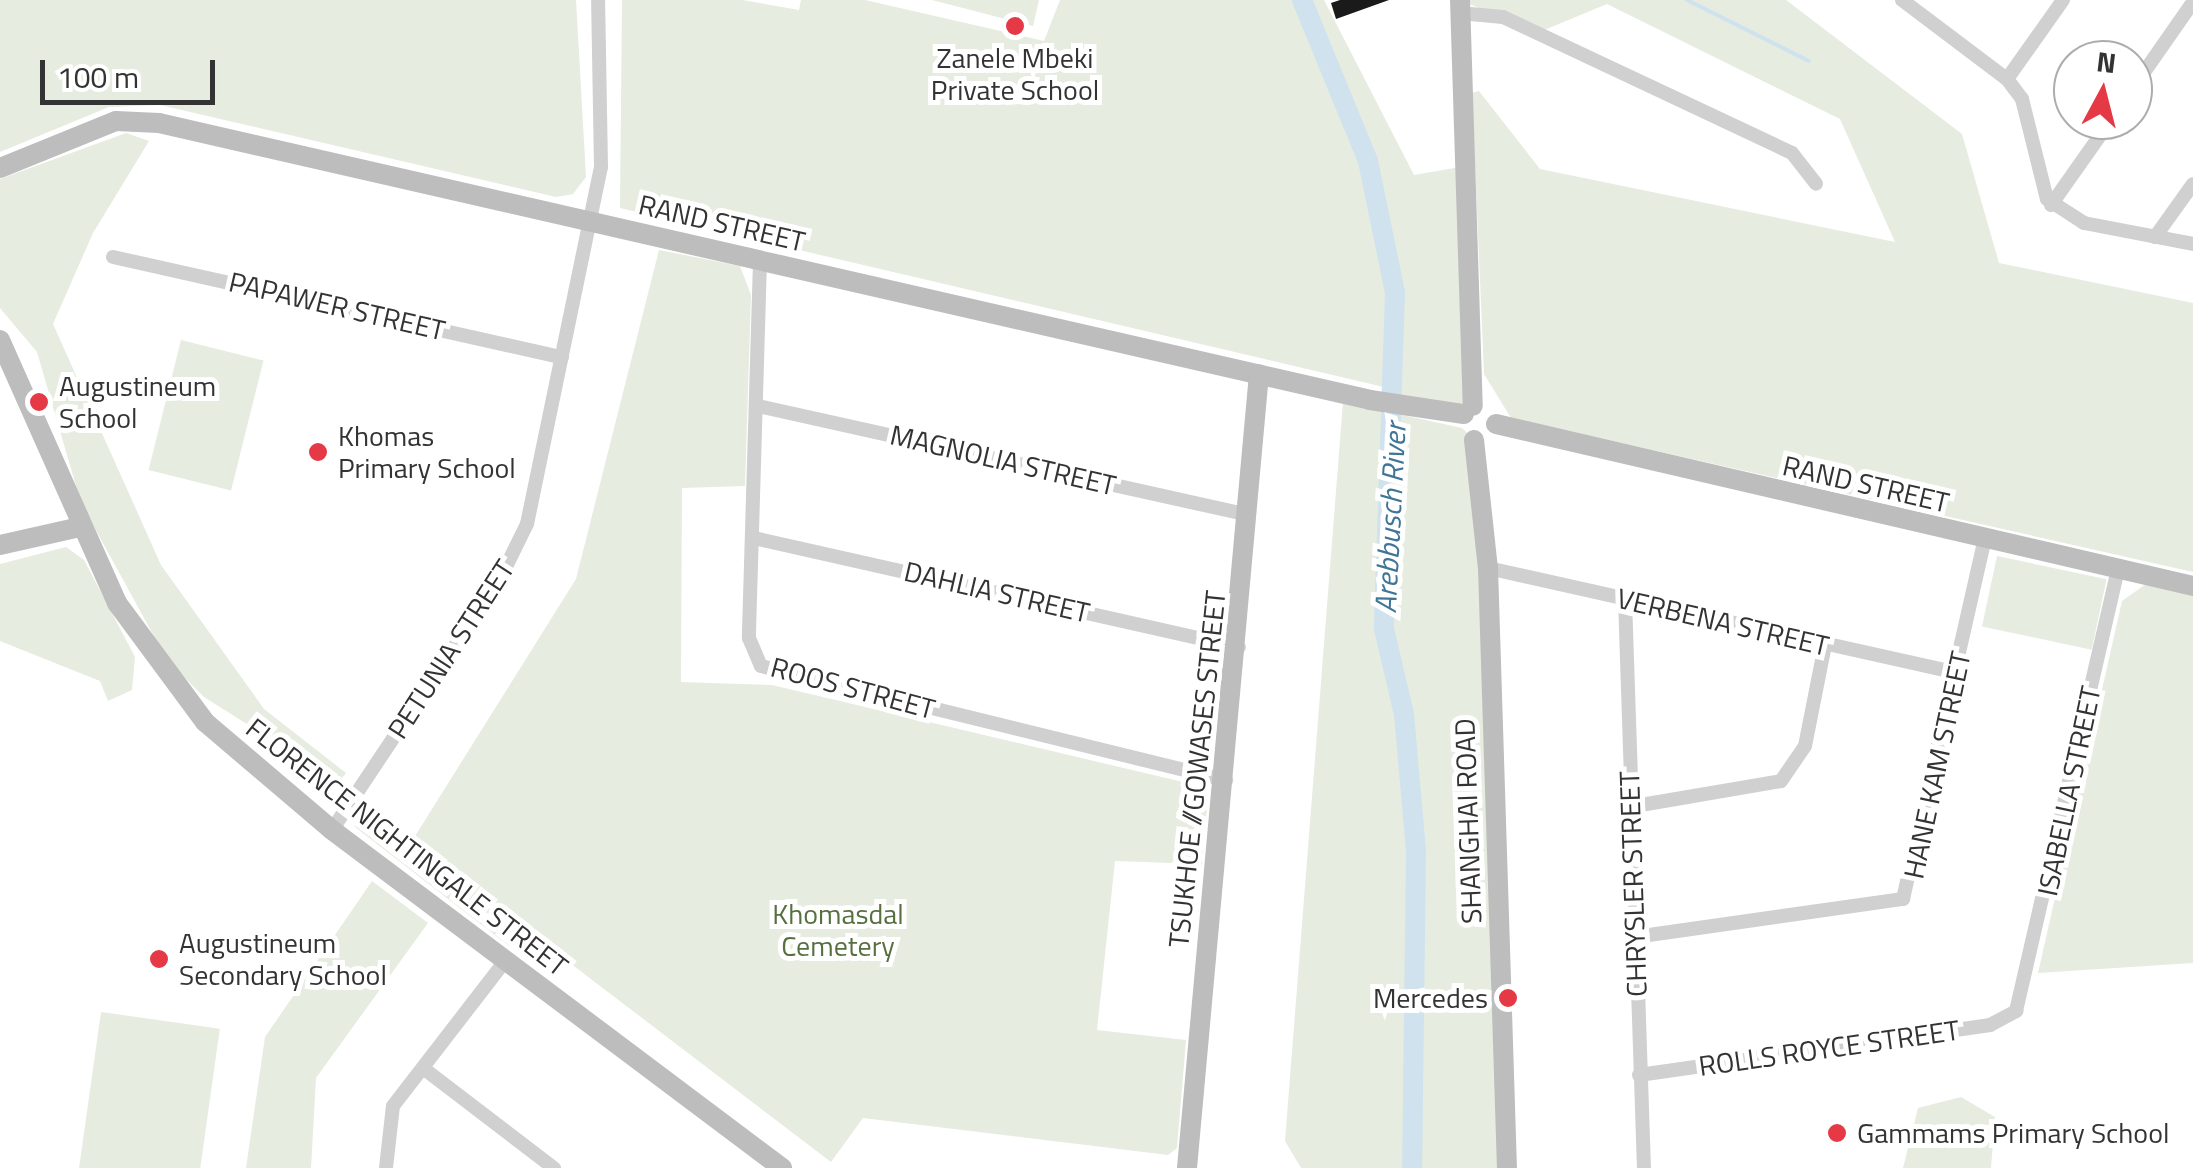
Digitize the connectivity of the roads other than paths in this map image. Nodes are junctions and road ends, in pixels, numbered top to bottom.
1 (598, 0) edge
2 (1902, 0) edge
3 (2062, 0) edge
4 (2193, 2) edge
5 (1460, 6) edge
6 (2153, 59) edge
7 (2007, 79) junction
8 (2097, 140) edge
9 (0, 168) edge
10 (1816, 184) dead end
11 (2193, 184) edge
12 (2051, 204) junction
13 (592, 221) junction
14 (2155, 237) junction
15 (2193, 244) edge
16 (112, 257) dead end
17 (760, 261) junction
18 (0, 340) edge
19 (562, 356) junction
20 (1259, 374) junction
21 (758, 406) junction
22 (1479, 424) junction
23 (1249, 515) junction
24 (80, 527) junction
25 (754, 538) junction
26 (1984, 540) junction
27 (0, 545) edge
28 (1488, 568) junction
29 (2118, 569) junction
30 (2193, 586) edge
31 (1625, 599) junction
32 (1239, 646) junction
33 (1825, 646) junction
34 (1958, 674) junction
35 (1226, 780) junction
36 (1629, 807) junction
37 (332, 830) junction
38 (1635, 937) junction
39 (506, 960) junction
40 (2016, 1011) joint
41 (424, 1068) junction
42 (1639, 1075) junction
43 (386, 1168) edge
44 (553, 1168) edge
45 (782, 1168) edge
46 (1187, 1168) edge
47 (1507, 1168) edge
48 (1644, 1168) edge

1 - 13 street, PETUNIA STREET
2 - 7 street
3 - 7 street
4 - 6 street
5 - 10 street
5 - 22 street, SHANGHAI ROAD
7 - 12 street
8 - 12 street
9 - 13 street, RAND STREET
11 - 14 street
12 - 14 street
13 - 17 street, RAND STREET
13 - 19 street, PETUNIA STREET
14 - 15 street
16 - 19 street, PAPAWER STREET
17 - 20 street, RAND STREET
17 - 21 street, ROOS STREET
18 - 24 street, FLORENCE NIGHTINGALE STREET
19 - 37 street, PETUNIA STREET
20 - 22 street, RAND STREET
20 - 23 street, TSUKHOE //GOWASES STREET
21 - 23 street, MAGNOLIA STREET
21 - 25 street, ROOS STREET
22 - 26 street, RAND STREET
22 - 28 street, SHANGHAI ROAD
23 - 32 street, TSUKHOE //GOWASES STREET
24 - 27 street
24 - 37 street, FLORENCE NIGHTINGALE STREET
25 - 32 street, DAHLIA STREET
25 - 35 street, ROOS STREET
26 - 29 street, RAND STREET
26 - 34 street, HANE KAM STREET
28 - 31 street, VERBENA STREET
28 - 47 street, SHANGHAI ROAD
29 - 30 street, RAND STREET
29 - 40 street, ISABELLA STREET
31 - 33 street, VERBENA STREET
31 - 36 street, CHRYSLER STREET
32 - 35 street, TSUKHOE //GOWASES STREET
33 - 34 street, VERBENA STREET
33 - 36 street
34 - 38 street, HANE KAM STREET
35 - 46 street, TSUKHOE //GOWASES STREET
36 - 38 street, CHRYSLER STREET
37 - 39 street, FLORENCE NIGHTINGALE STREET
38 - 42 street, CHRYSLER STREET
39 - 41 street
39 - 45 street, FLORENCE NIGHTINGALE STREET
40 - 42 street, ROLLS ROYCE STREET
41 - 43 street
41 - 44 street
42 - 48 street, CHRYSLER STREET

